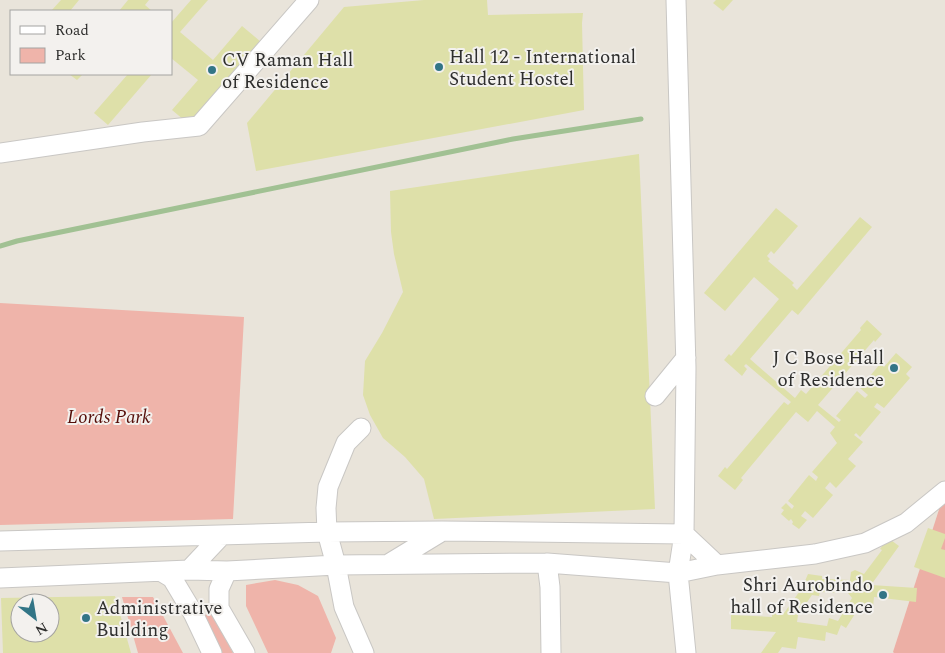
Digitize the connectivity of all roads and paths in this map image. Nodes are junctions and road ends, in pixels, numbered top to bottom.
1 (309, 0) edge
2 (676, 0) edge
3 (0, 153) edge
4 (686, 358) junction
5 (655, 396) dead end
6 (361, 428) dead end
7 (945, 491) edge
8 (442, 531) junction
9 (327, 532) junction
10 (684, 534) junction
11 (222, 535) junction
12 (189, 536) junction
13 (0, 541) edge
14 (547, 563) junction
15 (388, 564) junction
16 (336, 565) junction
17 (718, 565) junction
18 (189, 570) junction
19 (227, 571) junction
20 (162, 572) junction
21 (678, 574) junction
22 (0, 578) edge
23 (219, 608) junction
24 (193, 614) junction
25 (212, 653) edge
26 (245, 653) edge
27 (364, 653) edge
28 (551, 653) edge
29 (686, 653) edge

1 - 3 street
2 - 4 street
4 - 5 street
4 - 10 street
6 - 9 street
7 - 17 street
8 - 9 street
8 - 10 street
8 - 15 street
9 - 11 street
9 - 16 street
10 - 17 street
10 - 21 street
11 - 12 street
11 - 18 street
12 - 13 street
12 - 18 street
14 - 15 street
14 - 21 street
14 - 28 street
15 - 16 street
16 - 19 street
16 - 27 street
17 - 21 street
18 - 19 street
18 - 20 street
19 - 23 street
20 - 22 street
20 - 24 street
21 - 29 street
23 - 24 street
23 - 26 street
24 - 25 street

